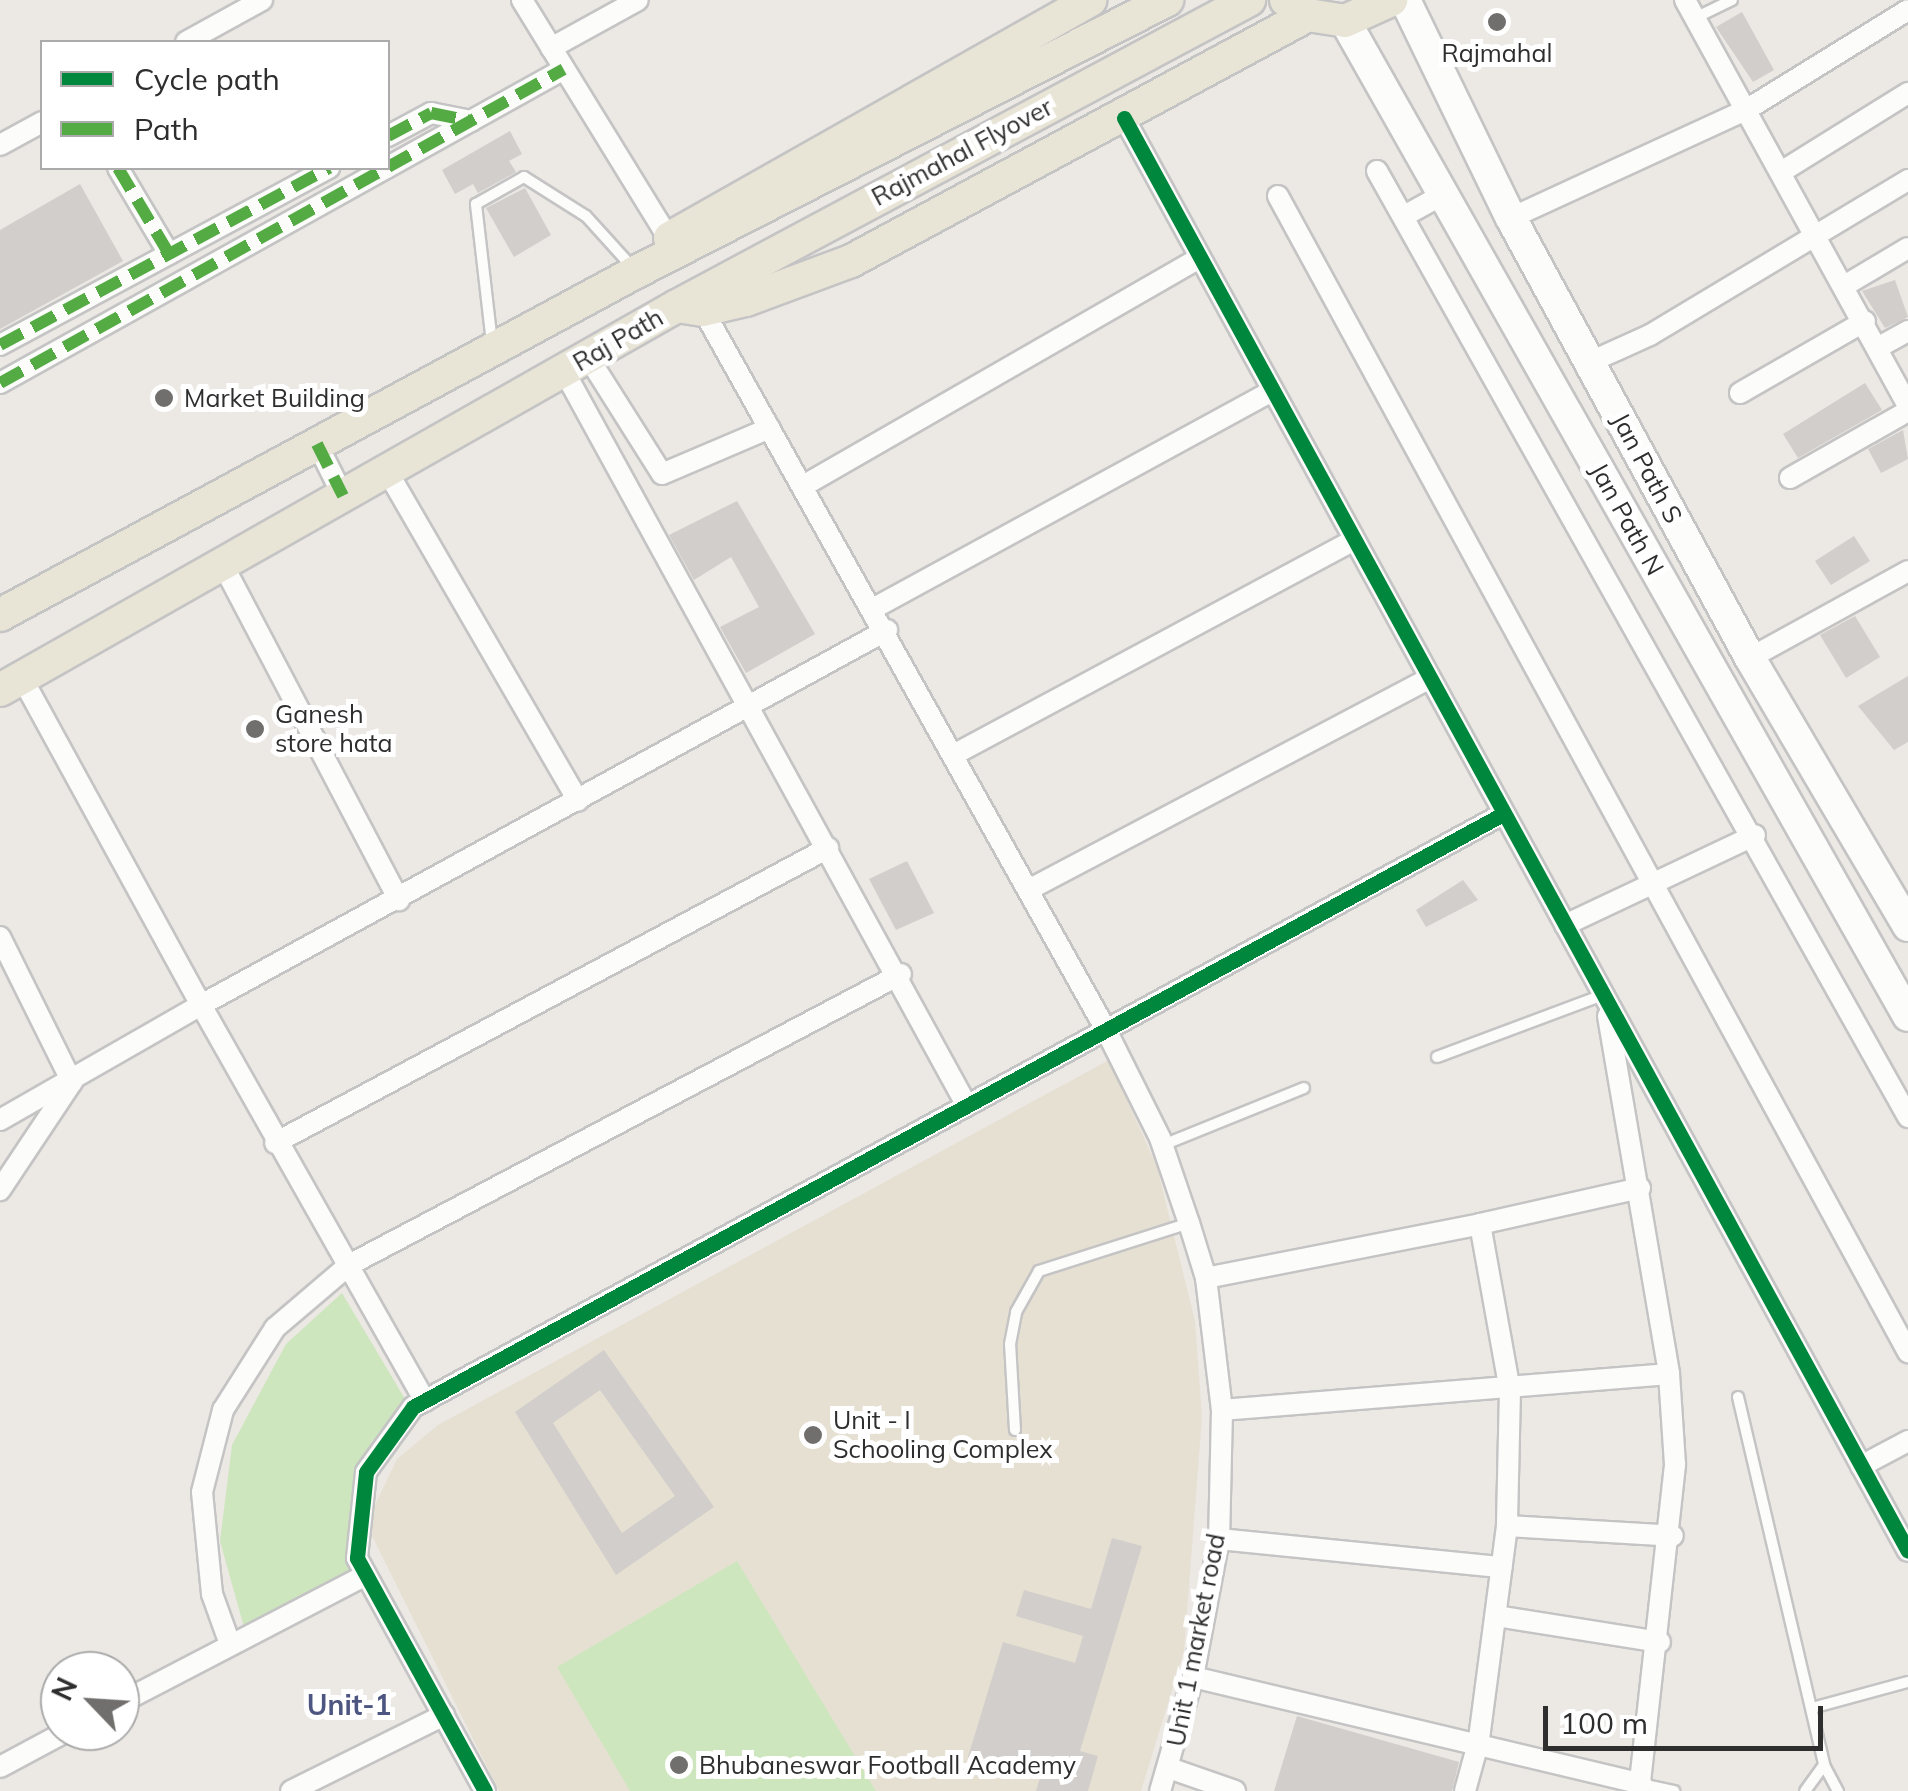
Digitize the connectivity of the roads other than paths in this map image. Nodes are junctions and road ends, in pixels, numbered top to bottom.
1 (262, 0) edge
2 (522, 0) edge
3 (638, 0) edge
4 (1090, 0) edge
5 (1167, 0) edge
6 (1249, 0) edge
7 (1264, 0) edge
8 (1392, 0) edge
9 (1405, 0) edge
10 (1732, 0) edge
11 (1297, 7) edge
12 (1057, 8) edge
13 (1690, 9) edge
14 (1908, 10) edge
15 (1345, 21) junction
16 (190, 40) edge
17 (1261, 41) junction
18 (551, 48) junction
19 (564, 70) junction
20 (1908, 93) edge
21 (1746, 110) junction
22 (1124, 118) junction
23 (471, 120) junction
24 (40, 123) edge
25 (390, 135) edge
26 (0, 145) edge
27 (390, 165) edge
28 (119, 170) edge
29 (325, 170) edge
30 (382, 170) edge
31 (1377, 171) dead end
32 (1780, 172) junction
33 (1908, 180) edge
34 (1444, 194) junction
35 (1278, 196) dead end
36 (1404, 216) junction
37 (1511, 218) junction
38 (1816, 235) junction
39 (669, 239) junction
40 (1908, 248) edge
41 (169, 254) junction
42 (1200, 258) junction
43 (643, 269) junction
44 (1844, 286) junction
45 (690, 308) junction
46 (1864, 321) junction
47 (1908, 331) edge
48 (0, 346) edge
49 (1879, 347) junction
50 (493, 349) junction
51 (1590, 362) junction
52 (576, 364) junction
53 (0, 383) edge
54 (1270, 392) junction
55 (1740, 393) dead end
56 (1908, 408) edge
57 (770, 428) junction
58 (317, 444) junction
59 (387, 472) junction
60 (1790, 478) dead end
61 (804, 486) junction
62 (343, 496) junction
63 (1352, 541) junction
64 (222, 564) junction
65 (1908, 571) edge
66 (876, 607) junction
67 (0, 615) edge
68 (887, 630) junction
69 (1750, 658) junction
70 (1429, 678) junction
71 (11, 684) edge
72 (746, 706) junction
73 (955, 754) junction
74 (578, 801) junction
75 (1500, 816) junction
76 (1755, 834) junction
77 (828, 848) junction
78 (1655, 877) junction
79 (1030, 888) junction
80 (399, 900) junction
81 (1565, 924) junction
82 (1908, 926) edge
83 (0, 937) edge
84 (5, 960) edge
85 (901, 974) junction
86 (1604, 995) junction
87 (201, 1005) junction
88 (1908, 1016) edge
89 (1106, 1028) junction
90 (1438, 1057) dead end
91 (72, 1082) junction
92 (1304, 1088) dead end
93 (967, 1106) junction
94 (1908, 1117) edge
95 (0, 1120) edge
96 (275, 1143) junction
97 (1162, 1145) junction
98 (1640, 1188) junction
99 (0, 1190) edge
100 (1189, 1223) junction
101 (1480, 1224) junction
102 (349, 1265) junction
103 (1206, 1278) junction
104 (1908, 1352) edge
105 (1669, 1374) junction
106 (1510, 1390) junction
107 (1738, 1397) dead end
108 (425, 1401) junction
109 (1222, 1410) junction
110 (1016, 1430) dead end
111 (1908, 1441) edge
112 (1861, 1466) junction
113 (1508, 1526) junction
114 (1673, 1536) junction
115 (1220, 1538) junction
116 (1908, 1552) edge
117 (1502, 1566) junction
118 (362, 1577) junction
119 (1496, 1616) junction
120 (1660, 1642) junction
121 (230, 1644) junction
122 (1193, 1677) junction
123 (1908, 1682) edge
124 (140, 1692) edge
125 (1812, 1708) junction
126 (444, 1715) junction
127 (1479, 1740) junction
128 (40, 1746) edge
129 (1824, 1765) junction
130 (0, 1767) edge
131 (1169, 1768) junction
132 (1640, 1788) edge
133 (291, 1791) edge
134 (485, 1791) edge
135 (1160, 1791) edge
136 (1235, 1791) edge
137 (1464, 1791) edge
138 (1674, 1791) edge
139 (1804, 1791) edge
140 (1838, 1791) edge

1 - 16 street
2 - 18 street
3 - 18 street
4 - 12 main road, Raj Path
5 - 43 main road, Rajmahal Flyover
6 - 45 main road, Rajmahal Flyover
7 - 17 main road
8 - 15 main road
9 - 37 main road, Jan Path S
10 - 13 lane
11 - 15 main road, Raj Path
11 - 17 main road, Raj Path
12 - 39 main road, Raj Path
13 - 21 street
14 - 21 street
15 - 34 main road, Jan Path N
17 - 22 main road, Raj Path
18 - 19 street
19 - 23 street
19 - 39 street
20 - 32 street
21 - 32 street
21 - 37 street
22 - 42 street
22 - 45 main road, Raj Path
23 - 25 street
23 - 27 street
24 - 26 street
28 - 41 street
29 - 41 street
30 - 53 street
31 - 36 street
32 - 38 street
33 - 38 street
34 - 36 street
34 - 88 main road, Jan Path N
35 - 78 street
36 - 76 street
37 - 51 main road, Jan Path S
38 - 44 street
38 - 51 street
39 - 43 main road, Raj Path
40 - 44 street
41 - 48 street
42 - 54 street
42 - 61 street
43 - 50 main road, Raj Path
43 - 50 lane
44 - 46 street
45 - 52 main road, Raj Path
45 - 57 street, Unit 1 market road
46 - 49 street
46 - 55 street
47 - 49 street
49 - 56 street
50 - 58 main road, Raj Path
51 - 69 main road, Jan Path S
52 - 57 street
52 - 59 main road, Raj Path
52 - 72 street
54 - 63 street
54 - 66 street
56 - 60 street
57 - 61 street, Unit 1 market road
58 - 62 street
58 - 67 main road, Raj Path
59 - 62 main road, Raj Path
59 - 74 street
61 - 66 street, Unit 1 market road
62 - 64 main road, Raj Path
63 - 70 street
63 - 73 street
64 - 71 main road, Raj Path
64 - 80 street
65 - 69 street
66 - 68 street, Unit 1 market road
68 - 72 street
68 - 73 street, Unit 1 market road
69 - 82 main road, Jan Path S
70 - 75 street
70 - 79 street
71 - 87 street
72 - 74 street
72 - 77 street
73 - 79 street, Unit 1 market road
74 - 80 street
75 - 81 street
75 - 89 street
76 - 78 street
76 - 94 street
77 - 85 street
77 - 96 street
78 - 81 street
78 - 104 street
79 - 89 street, Unit 1 market road
80 - 87 street
81 - 86 street
83 - 84 street
84 - 91 street
85 - 93 street
85 - 102 street
86 - 90 lane
86 - 98 street
86 - 112 street
87 - 91 street
87 - 96 street
89 - 93 street
89 - 97 street, Unit 1 market road
91 - 95 street
91 - 99 street
92 - 97 lane
93 - 108 street
96 - 102 street
97 - 100 street, Unit 1 market road
98 - 101 street
98 - 105 street
100 - 103 street, Unit 1 market road
100 - 110 lane
101 - 103 street
101 - 106 street
102 - 108 street
102 - 121 street
103 - 109 street, Unit 1 market road
105 - 106 street
105 - 114 street
106 - 109 street
106 - 113 street
107 - 125 lane
108 - 118 street
109 - 115 street, Unit 1 market road
111 - 112 street
112 - 116 street
113 - 114 street
113 - 117 street
114 - 120 street
115 - 117 street
115 - 122 street, Unit 1 market road
117 - 119 street
118 - 121 street
118 - 126 street
119 - 120 street
119 - 127 street
120 - 132 street
121 - 124 street
122 - 127 street
122 - 131 street, Unit 1 market road
123 - 125 lane
125 - 129 lane
126 - 133 street
126 - 134 street
127 - 132 street
127 - 137 street
128 - 130 street
129 - 139 lane
129 - 140 lane
131 - 135 street, Unit 1 market road
131 - 136 street
132 - 138 lane

